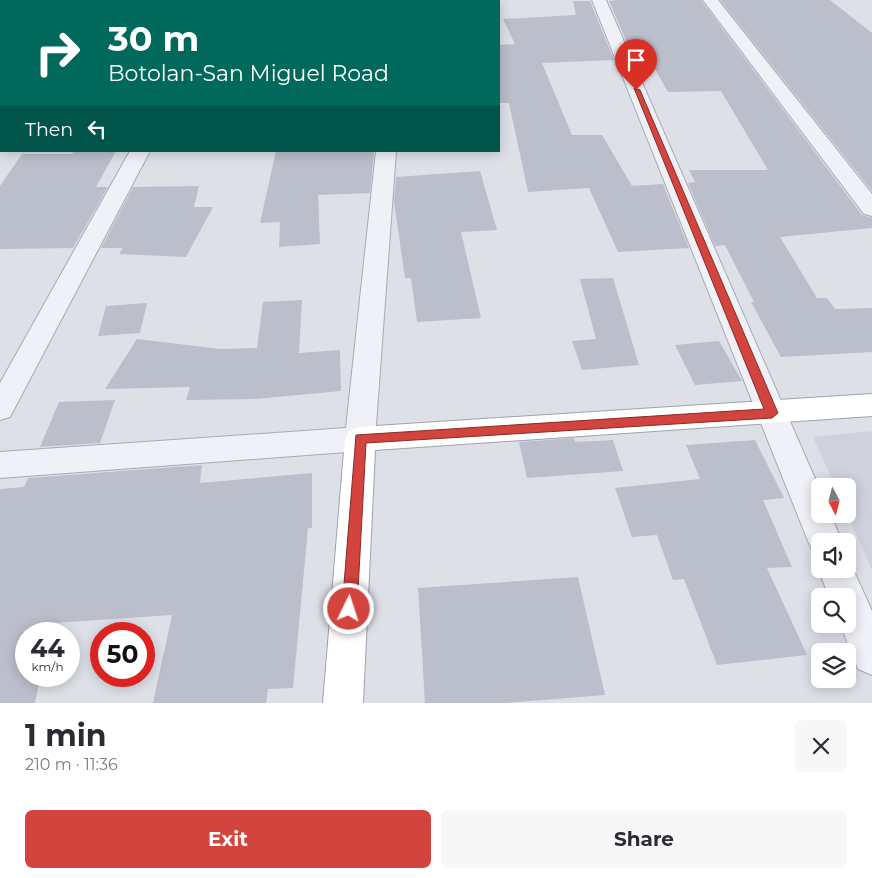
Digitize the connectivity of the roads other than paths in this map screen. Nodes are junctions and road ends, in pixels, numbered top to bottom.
1 (599, 0) edge
2 (710, 0) edge
3 (139, 152) edge
4 (386, 152) edge
5 (872, 209) edge
6 (872, 405) edge
7 (0, 409) edge
8 (772, 413) junction
9 (360, 439) junction
10 (0, 465) edge
11 (821, 533) edge
12 (856, 618) edge
13 (872, 656) edge
14 (343, 703) edge

1 - 8 street
2 - 5 street
3 - 7 street
4 - 9 street
6 - 8 main road
8 - 9 main road
8 - 11 street
9 - 10 street
9 - 14 main road
12 - 13 street

